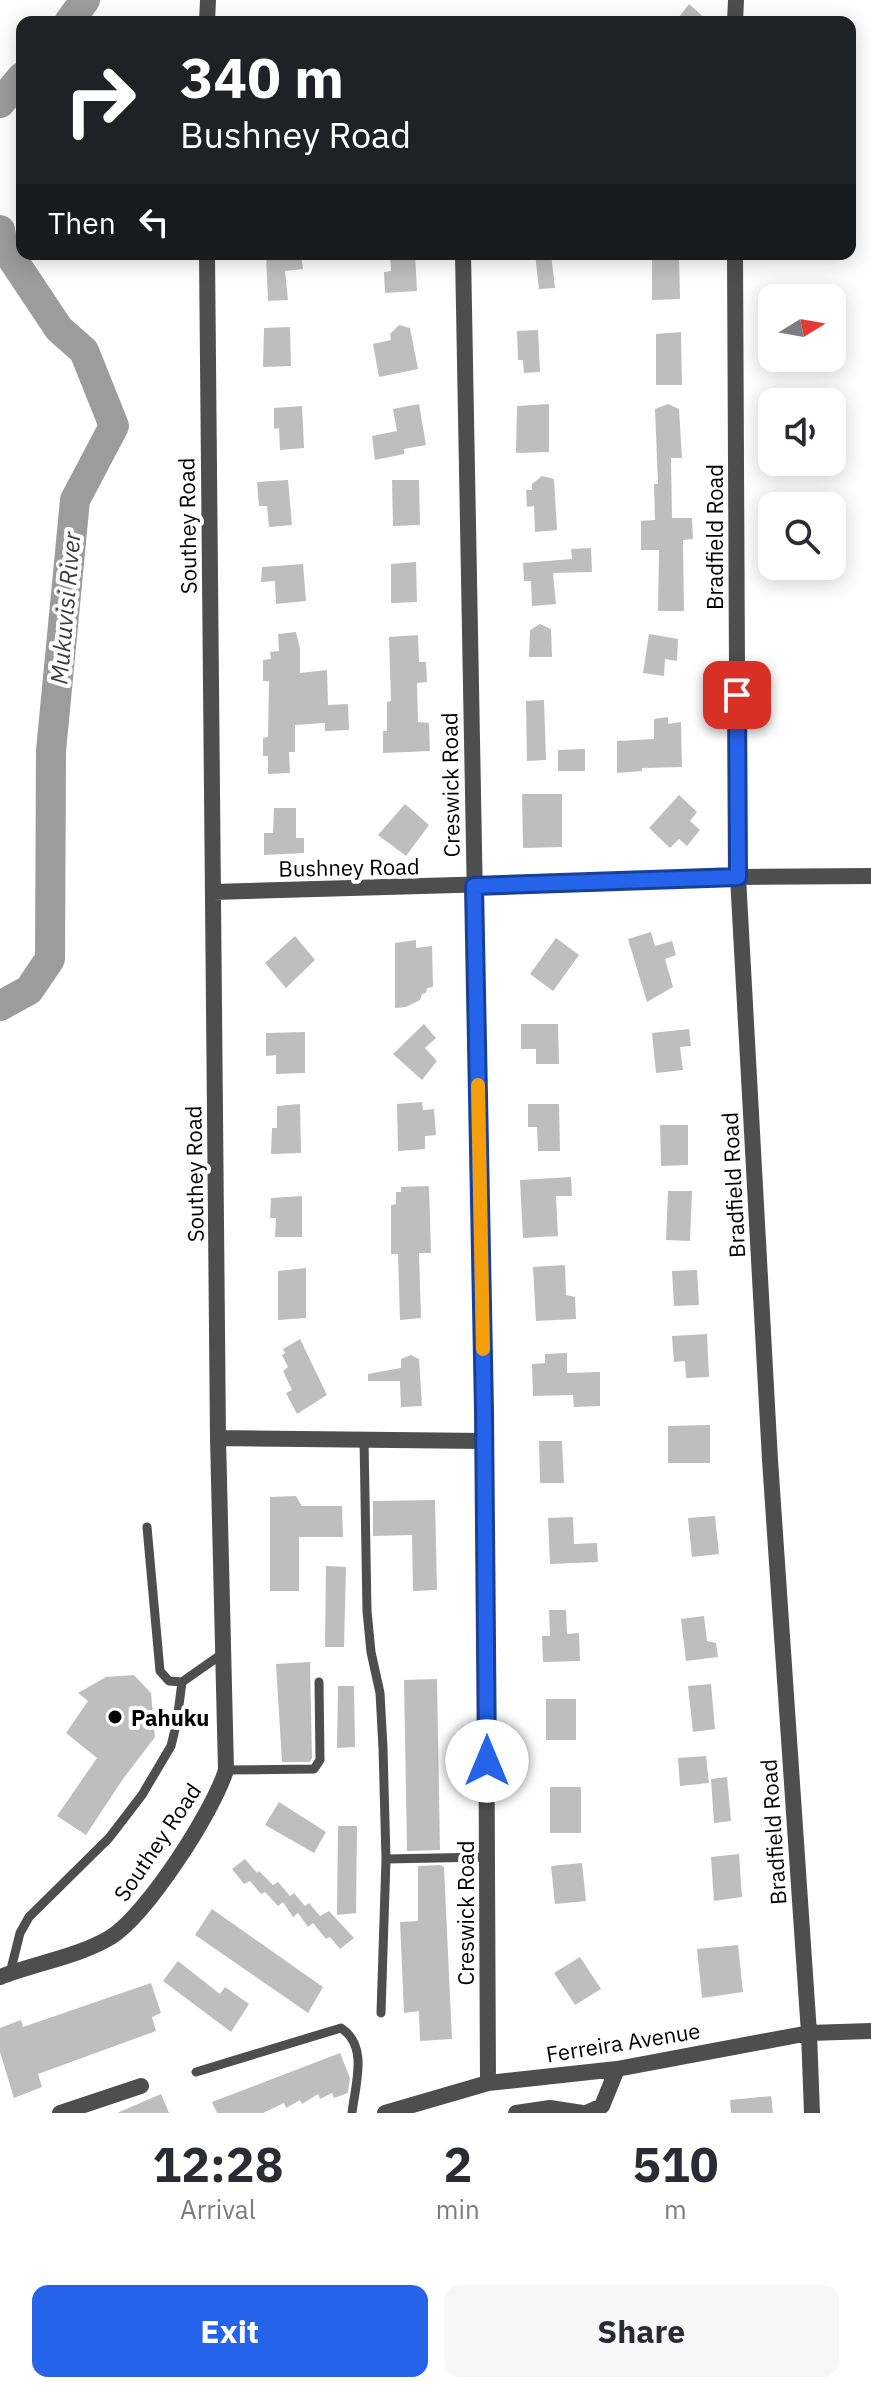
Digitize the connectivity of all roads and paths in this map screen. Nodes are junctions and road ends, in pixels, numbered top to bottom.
1 (207, 260) edge
2 (463, 260) edge
3 (735, 260) edge
4 (871, 876) edge
5 (738, 877) junction
6 (474, 886) junction
7 (213, 892) junction
8 (218, 1438) junction
9 (364, 1439) junction
10 (485, 1441) junction
11 (147, 1527) dead end
12 (222, 1654) junction
13 (182, 1682) junction
14 (319, 1682) dead end
15 (226, 1770) junction
16 (487, 1857) junction
17 (386, 1859) junction
18 (5, 1975) edge
19 (381, 2013) dead end
20 (871, 2031) edge
21 (809, 2033) junction
22 (617, 2069) junction
23 (196, 2072) dead end
24 (488, 2083) junction
25 (141, 2086) dead end
26 (60, 2113) edge
27 (352, 2113) edge
28 (385, 2113) edge
29 (516, 2113) edge
30 (584, 2113) edge
31 (812, 2113) edge

1 - 7 street, Southey Road
2 - 6 street, Creswick Road
3 - 5 street, Bradfield Road
4 - 5 street, Bushney Road
5 - 6 street, Bushney Road
5 - 21 street, Bradfield Road
6 - 7 street, Bushney Road
6 - 10 street, Creswick Road
7 - 8 street, Southey Road
8 - 9 street
8 - 12 street, Southey Road
9 - 10 street
9 - 17 lane
10 - 16 street, Creswick Road
11 - 13 lane
12 - 13 lane
12 - 15 street, Southey Road
13 - 18 lane
14 - 15 lane
15 - 18 street, Southey Road
16 - 17 lane
16 - 24 street, Creswick Road
17 - 19 lane
20 - 21 street, Ferreira Avenue
21 - 22 street, Ferreira Avenue
21 - 31 street, Bradfield Road
22 - 24 street, Ferreira Avenue
22 - 30 street
23 - 27 lane
24 - 28 street, Ferreira Avenue
25 - 26 street
29 - 30 street

